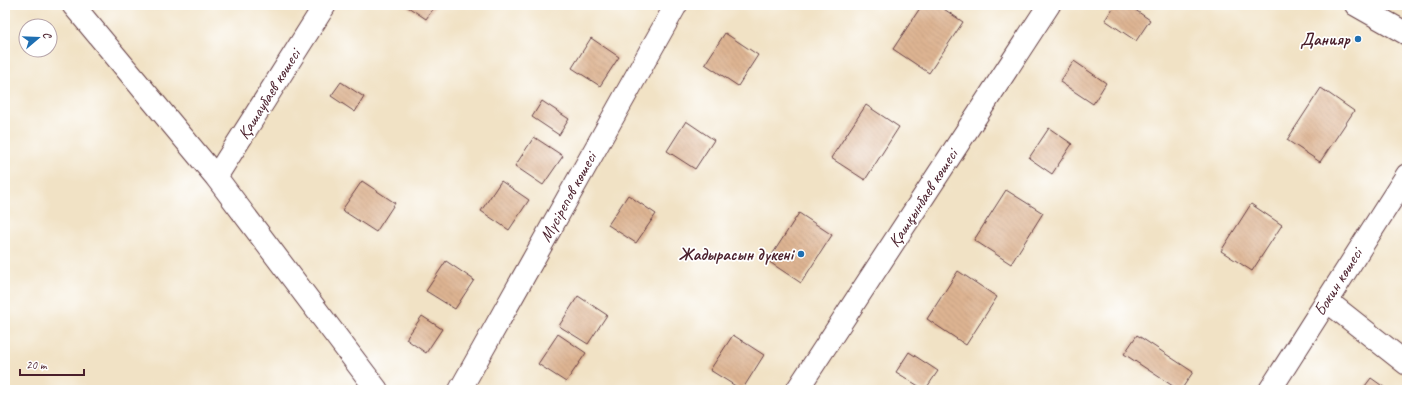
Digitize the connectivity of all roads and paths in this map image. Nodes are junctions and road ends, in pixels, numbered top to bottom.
1 (73, 5) edge
2 (325, 5) edge
3 (676, 5) edge
4 (1049, 5) edge
5 (1356, 5) edge
6 (1407, 34) edge
7 (1407, 175) edge
8 (218, 180) junction
9 (1326, 301) junction
10 (1407, 364) edge
11 (377, 390) edge
12 (460, 390) edge
13 (797, 390) edge
14 (1270, 390) edge

1 - 8 street
2 - 8 street, Қашаубаев көшесі
3 - 12 street, Мүсірепов көшесі
4 - 13 street, Қашқынбаев көшесі
5 - 6 street
7 - 9 street, Бокин көшесі
8 - 11 street
9 - 10 street
9 - 14 street, Бокин көшесі

